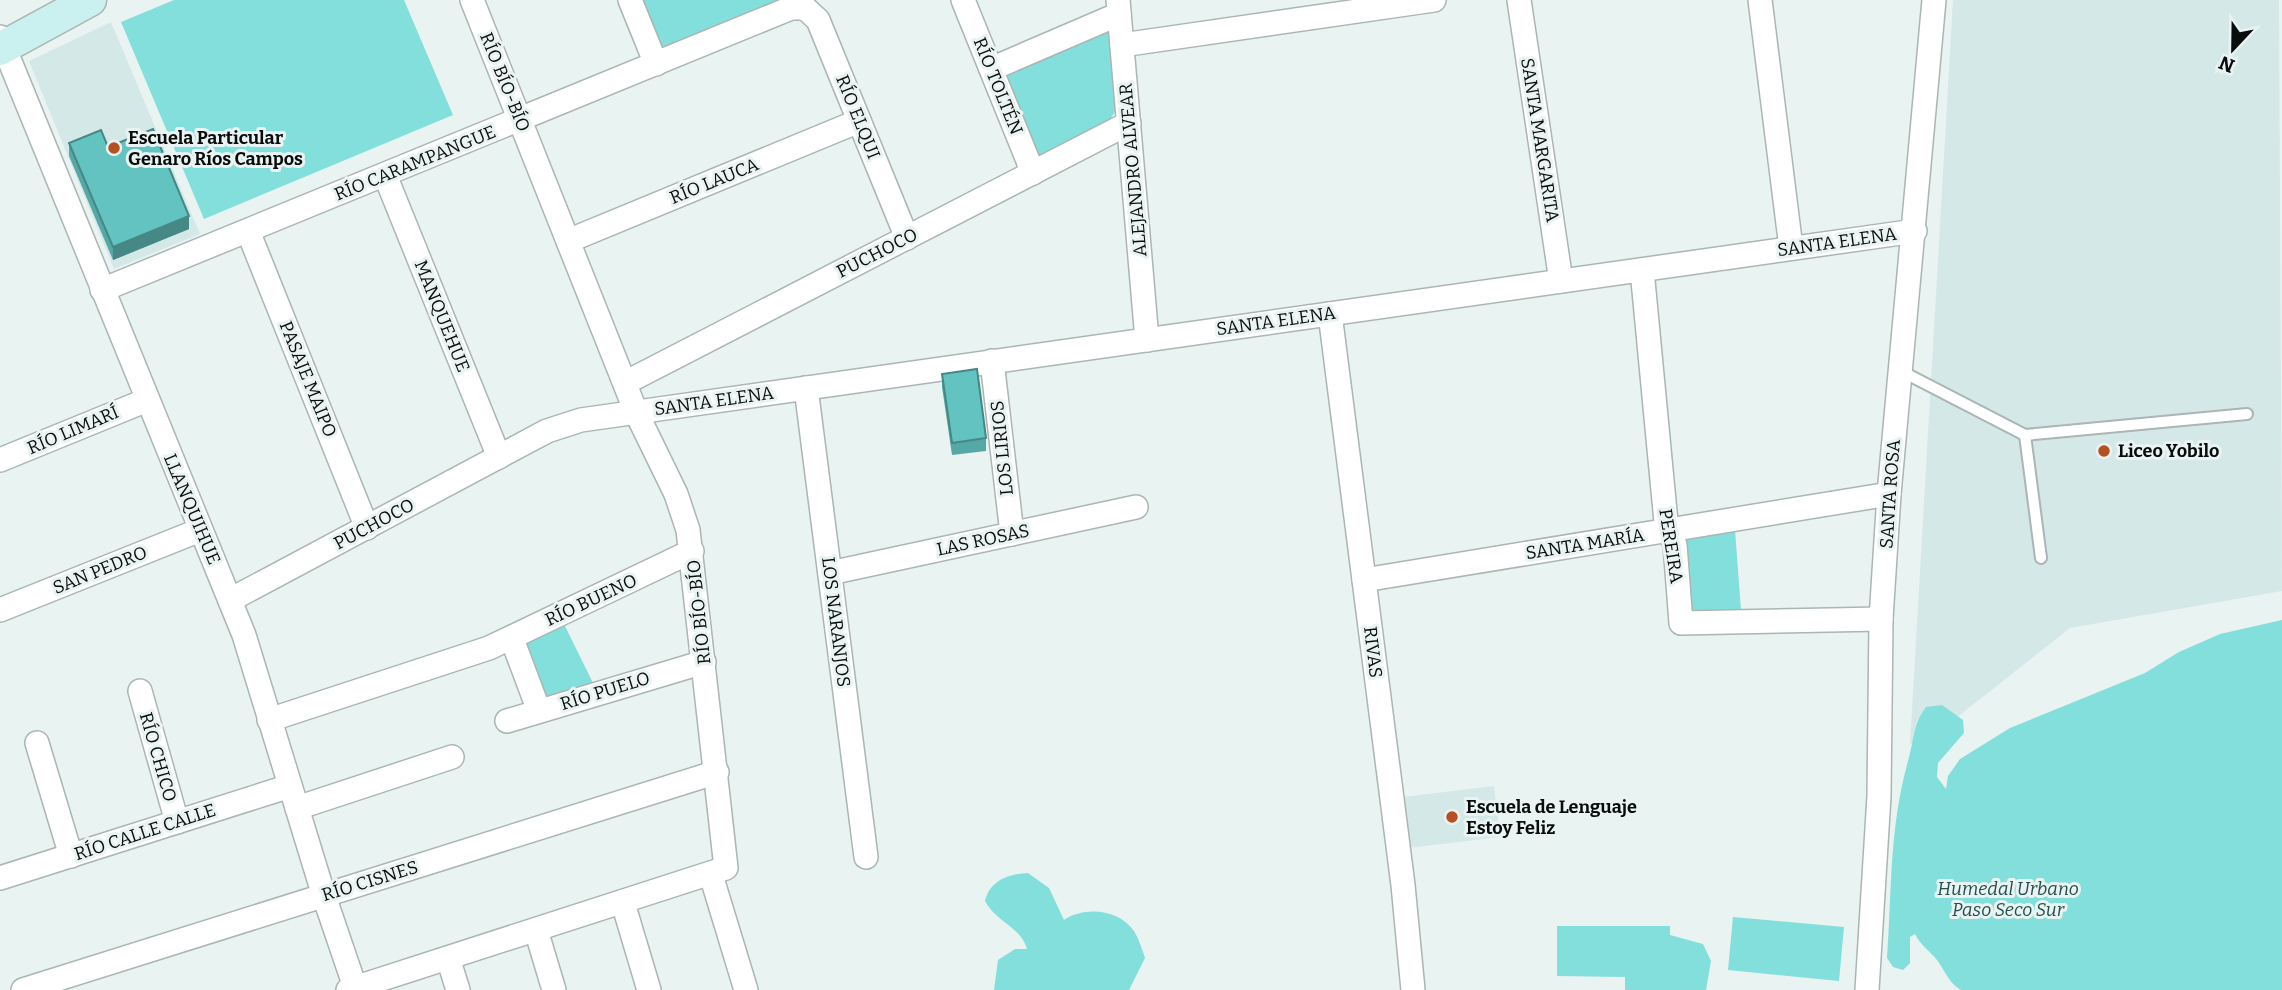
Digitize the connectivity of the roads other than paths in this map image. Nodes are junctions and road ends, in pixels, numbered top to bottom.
1 (90, 0) edge
2 (472, 0) edge
3 (630, 0) edge
4 (963, 0) edge
5 (1434, 0) edge
6 (1519, 0) edge
7 (1760, 0) edge
8 (1934, 0) edge
9 (806, 4) edge
10 (1118, 7) edge
11 (1, 45) edge
12 (1122, 46) junction
13 (656, 64) junction
14 (991, 69) junction
15 (520, 120) junction
16 (859, 121) junction
17 (1129, 123) junction
18 (1033, 173) junction
19 (385, 175) junction
20 (248, 230) junction
21 (1915, 231) junction
22 (907, 238) junction
23 (568, 241) junction
24 (1791, 248) junction
25 (1642, 270) junction
26 (1561, 281) junction
27 (103, 290) junction
28 (1330, 314) junction
29 (1147, 340) junction
30 (992, 361) junction
31 (1900, 371) junction
32 (625, 383) junction
33 (806, 388) junction
34 (147, 400) junction
35 (636, 412) junction
36 (2247, 414) dead end
37 (2025, 435) junction
38 (3, 451) edge
39 (499, 457) junction
40 (1889, 494) junction
41 (1136, 507) dead end
42 (368, 528) junction
43 (200, 530) junction
44 (1669, 530) junction
45 (1012, 534) junction
46 (692, 551) junction
47 (2041, 558) dead end
48 (830, 573) junction
49 (1364, 580) junction
50 (230, 600) junction
51 (0, 610) edge
52 (1881, 619) junction
53 (512, 639) junction
54 (704, 662) junction
55 (140, 691) dead end
56 (539, 711) junction
57 (270, 720) junction
58 (507, 721) dead end
59 (37, 743) dead end
60 (452, 757) dead end
61 (717, 772) junction
62 (290, 786) junction
63 (298, 808) junction
64 (177, 822) junction
65 (71, 856) junction
66 (866, 857) dead end
67 (711, 875) junction
68 (0, 878) edge
69 (324, 896) junction
70 (622, 903) junction
71 (536, 930) junction
72 (448, 958) junction
73 (353, 989) edge
74 (23, 990) edge
75 (458, 990) edge
76 (554, 990) edge
77 (649, 990) edge
78 (746, 990) edge
79 (1413, 990) edge
80 (1867, 990) edge

1 - 11 main road
2 - 15 street, RÍO BÍO-BÍO
3 - 13 street
4 - 14 street, RÍO TOLTÉN
5 - 12 street
6 - 26 street, SANTA MARGARITA
7 - 24 street
8 - 21 street, SANTA ROSA
9 - 13 street, RÍO CARAMPANGUE
9 - 16 street, RÍO ELQUI
10 - 12 street, ALEJANDRO ALVEAR
10 - 14 street
11 - 27 street, LLANQUIHUE
12 - 17 street, ALEJANDRO ALVEAR
13 - 15 street, RÍO CARAMPANGUE
14 - 18 street, RÍO TOLTÉN
15 - 19 street, RÍO CARAMPANGUE
15 - 23 street, RÍO BÍO-BÍO
16 - 22 street, RÍO ELQUI
16 - 23 street, RÍO LAUCA
17 - 18 street, PUCHOCO
17 - 29 street, ALEJANDRO ALVEAR
18 - 22 street, PUCHOCO
19 - 20 street, RÍO CARAMPANGUE
19 - 39 street, MANQUEHUE
20 - 27 street, RÍO CARAMPANGUE
20 - 42 street, PASAJE MAIPO
21 - 24 street, SANTA ELENA
21 - 31 street, SANTA ROSA
22 - 32 street, PUCHOCO
23 - 32 street, RÍO BÍO-BÍO
24 - 25 street, SANTA ELENA
25 - 26 street, SANTA ELENA
25 - 44 street, PEREIRA
26 - 28 street, SANTA ELENA
27 - 34 street, LLANQUIHUE
28 - 29 street, SANTA ELENA
28 - 49 street, RIVAS
29 - 30 street, SANTA ELENA
30 - 33 street, SANTA ELENA
30 - 45 street, LOS LIRIOS
31 - 37 lane
31 - 40 street, SANTA ROSA
32 - 35 street, RÍO BÍO-BÍO
33 - 35 street, SANTA ELENA
33 - 48 street, LOS NARANJOS
34 - 38 street, RÍO LIMARÍ
34 - 43 street, LLANQUIHUE
35 - 39 street, PUCHOCO
35 - 46 street, RÍO BÍO-BÍO
36 - 37 lane
37 - 47 lane
39 - 42 street, PUCHOCO
40 - 44 street, SANTA MARÍA
40 - 52 street, SANTA ROSA
41 - 45 street, LAS ROSAS
42 - 50 street, PUCHOCO
43 - 50 street, LLANQUIHUE
43 - 51 street, SAN PEDRO
44 - 49 street, SANTA MARÍA
44 - 52 street, PEREIRA
45 - 48 street, LAS ROSAS
46 - 53 street, RÍO BUENO
46 - 54 street, RÍO BÍO-BÍO
48 - 66 street, LOS NARANJOS
49 - 79 street, RIVAS
50 - 57 street, LLANQUIHUE
52 - 80 street, SANTA ROSA
53 - 56 street
53 - 57 street, RÍO BUENO
54 - 56 street, RÍO PUELO
54 - 61 street, RÍO BÍO-BÍO
55 - 64 street, RÍO CHICO
56 - 58 street, RÍO PUELO
57 - 62 street, LLANQUIHUE
59 - 65 street
60 - 63 street
61 - 67 street, RÍO BÍO-BÍO
61 - 69 street, RÍO CISNES
62 - 63 street, LLANQUIHUE
62 - 64 street, RÍO CALLE CALLE
63 - 69 street, LLANQUIHUE
64 - 65 street, RÍO CALLE CALLE
65 - 68 street, RÍO CALLE CALLE
67 - 70 street
67 - 78 street
69 - 73 street, LLANQUIHUE
69 - 74 street, RÍO CISNES
70 - 71 street
70 - 77 street
71 - 72 street
71 - 76 street
72 - 73 street
72 - 75 street

